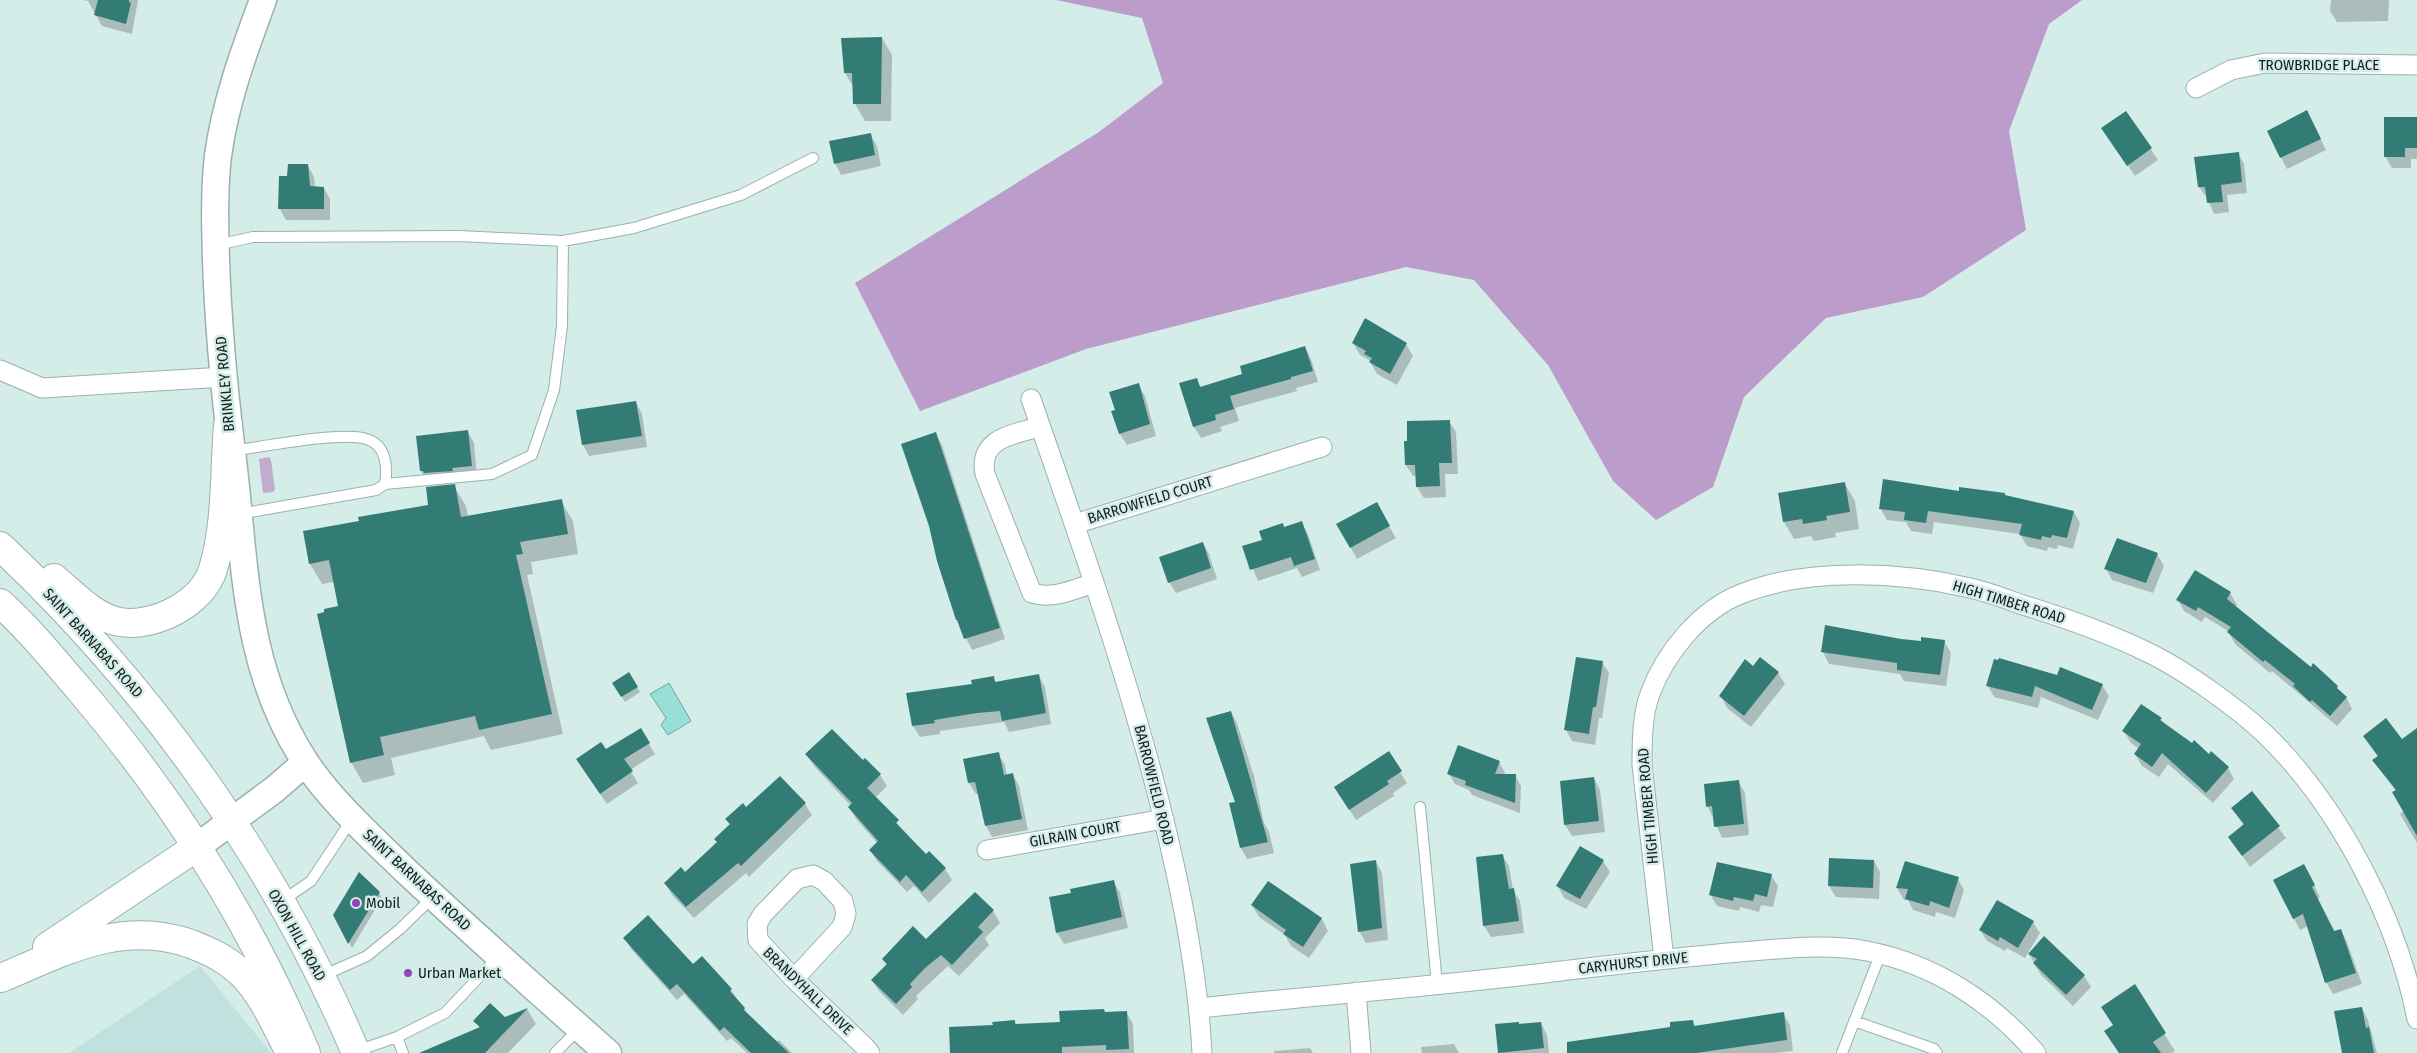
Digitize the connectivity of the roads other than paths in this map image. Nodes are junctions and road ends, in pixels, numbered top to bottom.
1 (263, 0) edge
2 (2417, 65) edge
3 (2196, 88) dead end
4 (813, 158) dead end
5 (563, 241) junction
6 (216, 245) junction
7 (0, 370) edge
8 (224, 377) junction
9 (1031, 399) dead end
10 (228, 424) junction
11 (1040, 427) junction
12 (1322, 447) dead end
13 (232, 451) junction
14 (385, 484) junction
15 (238, 515) junction
16 (1075, 524) junction
17 (0, 538) edge
18 (0, 546) edge
19 (1094, 583) junction
20 (0, 603) edge
21 (306, 763) junction
22 (1420, 807) dead end
23 (352, 818) junction
24 (1164, 819) junction
25 (231, 821) junction
26 (198, 846) junction
27 (986, 850) dead end
28 (434, 896) junction
29 (281, 902) junction
30 (1880, 955) junction
31 (499, 956) junction
32 (1664, 959) junction
33 (321, 977) junction
34 (0, 978) edge
35 (794, 979) junction
36 (1437, 984) junction
37 (1356, 992) junction
38 (1200, 1008) junction
39 (2417, 1019) edge
40 (1854, 1021) junction
41 (580, 1028) junction
42 (397, 1037) junction
43 (355, 1052) edge
44 (290, 1053) edge
45 (306, 1053) edge
46 (403, 1053) edge
47 (555, 1053) edge
48 (608, 1053) edge
49 (870, 1053) edge
50 (1202, 1053) edge
51 (1361, 1053) edge
52 (1842, 1053) edge
53 (1937, 1053) edge
54 (2036, 1053) edge

1 - 6 main road, BRINKLEY ROAD
2 - 3 street, TROWBRIDGE PLACE
4 - 5 lane
5 - 6 lane
5 - 14 lane
6 - 8 main road, BRINKLEY ROAD
7 - 8 street
8 - 10 main road, BRINKLEY ROAD
9 - 11 street, BARROWFIELD COURT
10 - 13 main road, BRINKLEY ROAD
10 - 17 main road
11 - 16 street, BARROWFIELD COURT
11 - 19 street
12 - 16 street, BARROWFIELD COURT
13 - 14 lane
13 - 15 main road, BRINKLEY ROAD
14 - 15 lane
15 - 21 main road, BRINKLEY ROAD
16 - 19 street, BARROWFIELD ROAD
18 - 25 main road, SAINT BARNABAS ROAD
19 - 24 street, BARROWFIELD ROAD
20 - 26 main road
21 - 23 main road, SAINT BARNABAS ROAD
21 - 25 main road
22 - 36 lane
23 - 28 main road, SAINT BARNABAS ROAD
23 - 29 lane
24 - 27 street, GILRAIN COURT
24 - 38 street, BARROWFIELD ROAD
25 - 26 main road
25 - 29 main road, OXON HILL ROAD
26 - 34 main road
26 - 45 main road
28 - 31 main road, SAINT BARNABAS ROAD
28 - 33 lane
29 - 33 main road, OXON HILL ROAD
30 - 32 street, CARYHURST DRIVE
30 - 40 lane
30 - 54 street, CARYHURST DRIVE
31 - 41 main road, SAINT BARNABAS ROAD
31 - 42 lane
32 - 36 street, CARYHURST DRIVE
32 - 39 street, HIGH TIMBER ROAD
33 - 43 main road, OXON HILL ROAD
34 - 44 main road
35 - 35 street, BRANDYHALL DRIVE
35 - 49 street, BRANDYHALL DRIVE
36 - 37 street, CARYHURST DRIVE
37 - 38 street, CARYHURST DRIVE
37 - 51 street
38 - 50 street, BARROWFIELD ROAD
40 - 52 lane
40 - 53 lane
41 - 47 lane
41 - 48 main road, SAINT BARNABAS ROAD
42 - 43 lane
42 - 46 lane

